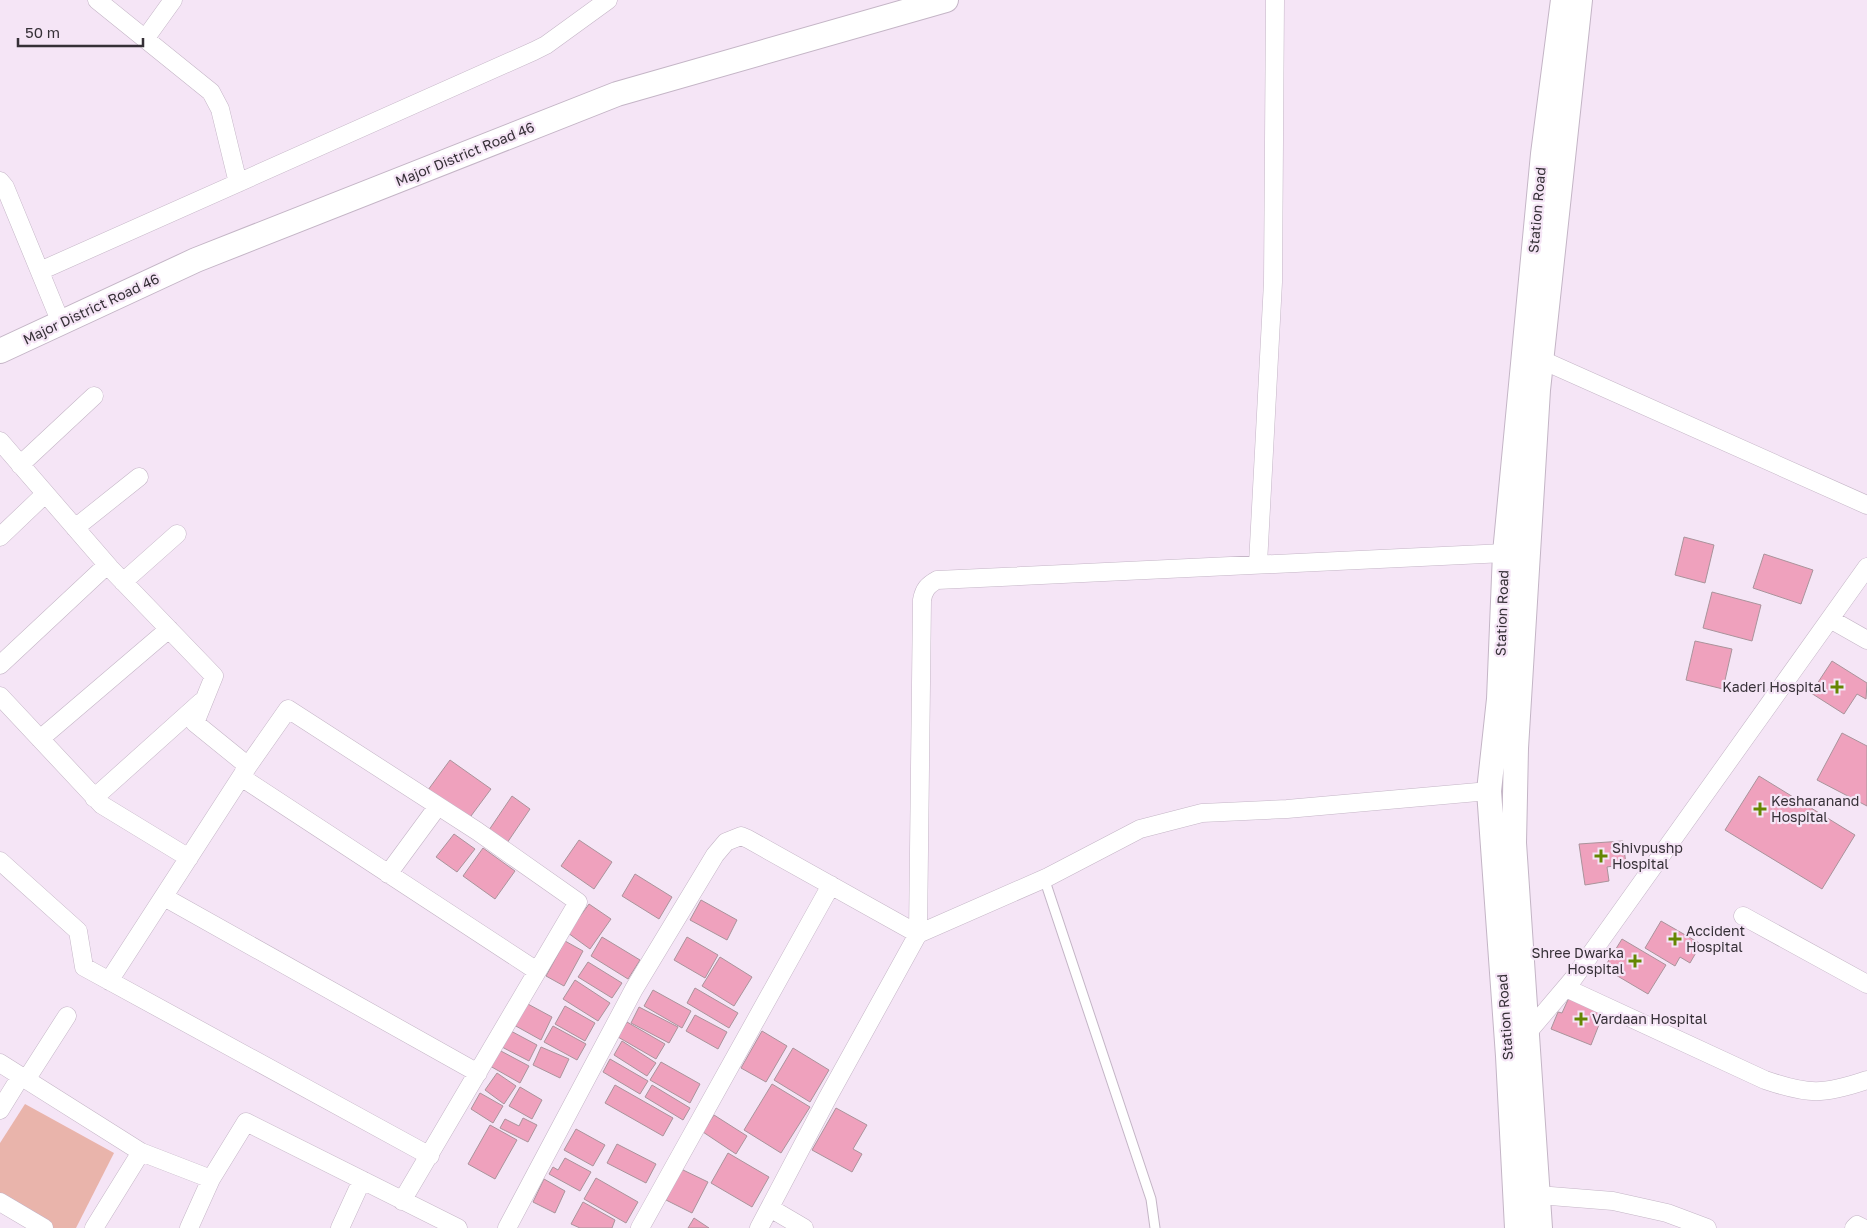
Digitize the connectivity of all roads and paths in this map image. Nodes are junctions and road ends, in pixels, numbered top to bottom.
1 (97, 0) edge
2 (173, 0) edge
3 (608, 0) edge
4 (946, 0) edge
5 (1275, 0) edge
6 (1563, 0) edge
7 (1580, 0) edge
8 (145, 39) junction
9 (0, 181) edge
10 (238, 183) junction
11 (40, 272) junction
12 (61, 323) junction
13 (0, 351) edge
14 (1542, 360) junction
15 (94, 396) dead end
16 (0, 442) edge
17 (20, 464) junction
18 (138, 477) dead end
19 (46, 494) junction
20 (1867, 505) edge
21 (75, 528) junction
22 (177, 534) dead end
23 (0, 537) edge
24 (1505, 553) junction
25 (1258, 564) junction
26 (107, 565) junction
27 (1867, 567) edge
28 (123, 582) junction
29 (1830, 619) junction
30 (169, 629) junction
31 (1867, 640) edge
32 (0, 666) edge
33 (0, 696) edge
34 (205, 699) junction
35 (40, 739) junction
36 (245, 772) junction
37 (1489, 792) junction
38 (94, 798) junction
39 (438, 806) junction
40 (189, 858) junction
41 (0, 861) edge
42 (388, 874) junction
43 (1044, 878) junction
44 (831, 885) junction
45 (164, 897) junction
46 (1743, 916) dead end
47 (918, 934) junction
48 (537, 971) junction
49 (109, 981) junction
50 (1867, 984) edge
51 (1566, 988) junction
52 (67, 1016) dead end
53 (1528, 1033) junction
54 (1508, 1056) junction
55 (0, 1063) edge
56 (478, 1073) junction
57 (24, 1078) junction
58 (1867, 1080) edge
59 (0, 1110) edge
60 (141, 1152) junction
61 (430, 1156) junction
62 (211, 1179) junction
63 (362, 1180) junction
64 (1538, 1195) junction
65 (402, 1201) junction
66 (0, 1202) edge
67 (770, 1208) junction
68 (192, 1227) edge
69 (44, 1228) edge
70 (94, 1228) edge
71 (340, 1228) edge
72 (458, 1228) edge
73 (507, 1228) edge
74 (640, 1228) edge
75 (760, 1228) edge
76 (804, 1228) edge
77 (1155, 1228) edge
78 (1517, 1228) edge
79 (1540, 1228) edge
80 (1707, 1228) edge
81 (1854, 1228) edge
82 (1863, 1228) edge

1 - 8 street
2 - 8 street
3 - 10 street
4 - 12 main road, Major District Road 46
5 - 25 street
6 - 24 main road, Station Road
7 - 14 main road, Station Road
8 - 10 street
9 - 11 street
10 - 11 street
11 - 12 street
12 - 13 main road, Major District Road 46
14 - 20 street
14 - 53 main road, Station Road
15 - 17 street
16 - 17 street
17 - 19 street
18 - 21 street
19 - 21 street
19 - 23 street
21 - 26 street
22 - 28 street
24 - 25 street
24 - 37 main road, Station Road
25 - 47 street
26 - 28 street
26 - 32 street
27 - 29 street
28 - 30 street
29 - 31 street
29 - 51 street
30 - 34 street
30 - 35 street
33 - 35 street
34 - 36 street
34 - 38 street
35 - 38 street
36 - 39 street
36 - 40 street
36 - 42 street
37 - 43 street
37 - 54 main road, Station Road
38 - 40 street
39 - 42 street
39 - 48 street
40 - 45 street
41 - 49 street
42 - 48 street
43 - 47 street
43 - 77 lane
44 - 47 street
44 - 73 street
44 - 74 street
45 - 49 street
45 - 56 street
46 - 50 street
47 - 67 street
48 - 56 street
49 - 61 street
51 - 53 street
51 - 58 street
52 - 57 street
53 - 54 street
53 - 64 main road, Station Road
54 - 78 main road, Station Road
55 - 57 street
56 - 61 street
57 - 59 street
57 - 60 street
60 - 62 street
60 - 70 street
61 - 65 street
62 - 63 street
62 - 68 street
63 - 65 street
63 - 71 street
64 - 79 main road, Station Road
64 - 80 street
65 - 72 street
66 - 69 street
67 - 75 street
67 - 76 street
81 - 82 street

